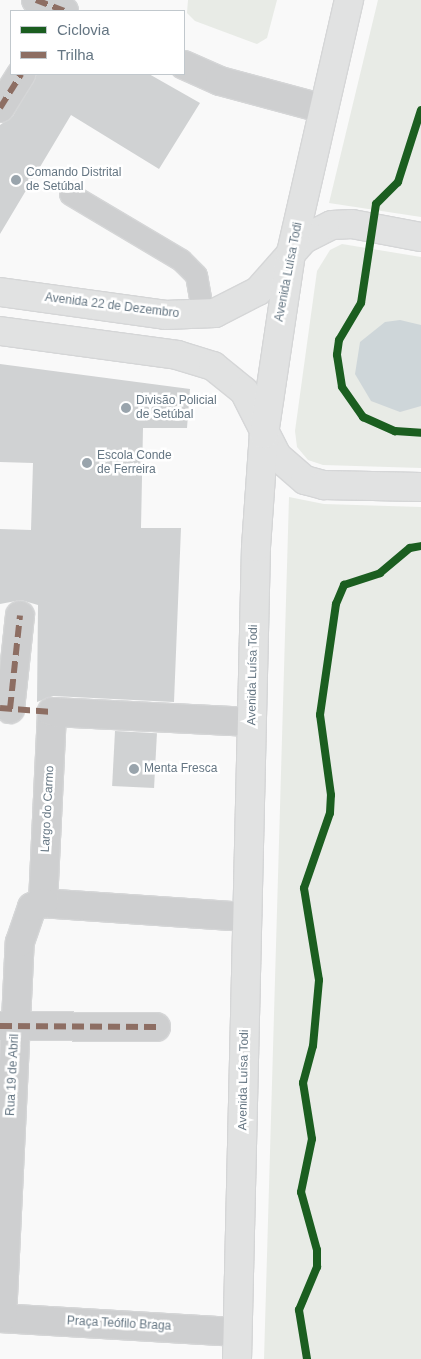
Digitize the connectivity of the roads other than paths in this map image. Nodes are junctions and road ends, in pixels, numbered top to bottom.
1 (349, 0) edge
2 (185, 65) edge
3 (20, 75) edge
4 (0, 108) edge
5 (321, 108) junction
6 (70, 194) dead end
7 (421, 237) edge
8 (291, 253) junction
9 (0, 292) edge
10 (203, 314) junction
11 (0, 331) edge
12 (264, 434) junction
13 (421, 487) edge
14 (20, 616) dead end
15 (5, 708) edge
16 (52, 712) junction
17 (252, 722) junction
18 (44, 903) junction
19 (247, 916) junction
20 (8, 1026) edge
21 (156, 1027) dead end
22 (1, 1318) edge
23 (237, 1332) junction
24 (237, 1359) edge

1 - 5 main road, Avenida Luísa Todi
2 - 5 street
3 - 4 street
5 - 8 main road, Avenida Luísa Todi
6 - 10 lane
7 - 8 main road, Avenida 22 de Dezembro
8 - 10 main road, Avenida 22 de Dezembro
8 - 12 main road, Avenida Luísa Todi
9 - 10 main road, Avenida 22 de Dezembro
11 - 12 main road
12 - 13 main road
12 - 17 main road, Avenida Luísa Todi
14 - 15 street
15 - 16 street
16 - 17 street
16 - 18 street, Largo do Carmo
17 - 19 main road, Avenida Luísa Todi
18 - 19 street
18 - 20 street, Rua 19 de Abril
19 - 23 main road, Avenida Luísa Todi
20 - 21 street
20 - 22 street, Rua 19 de Abril
22 - 23 street, Praça Teófilo Braga
23 - 24 main road, Avenida Luísa Todi

